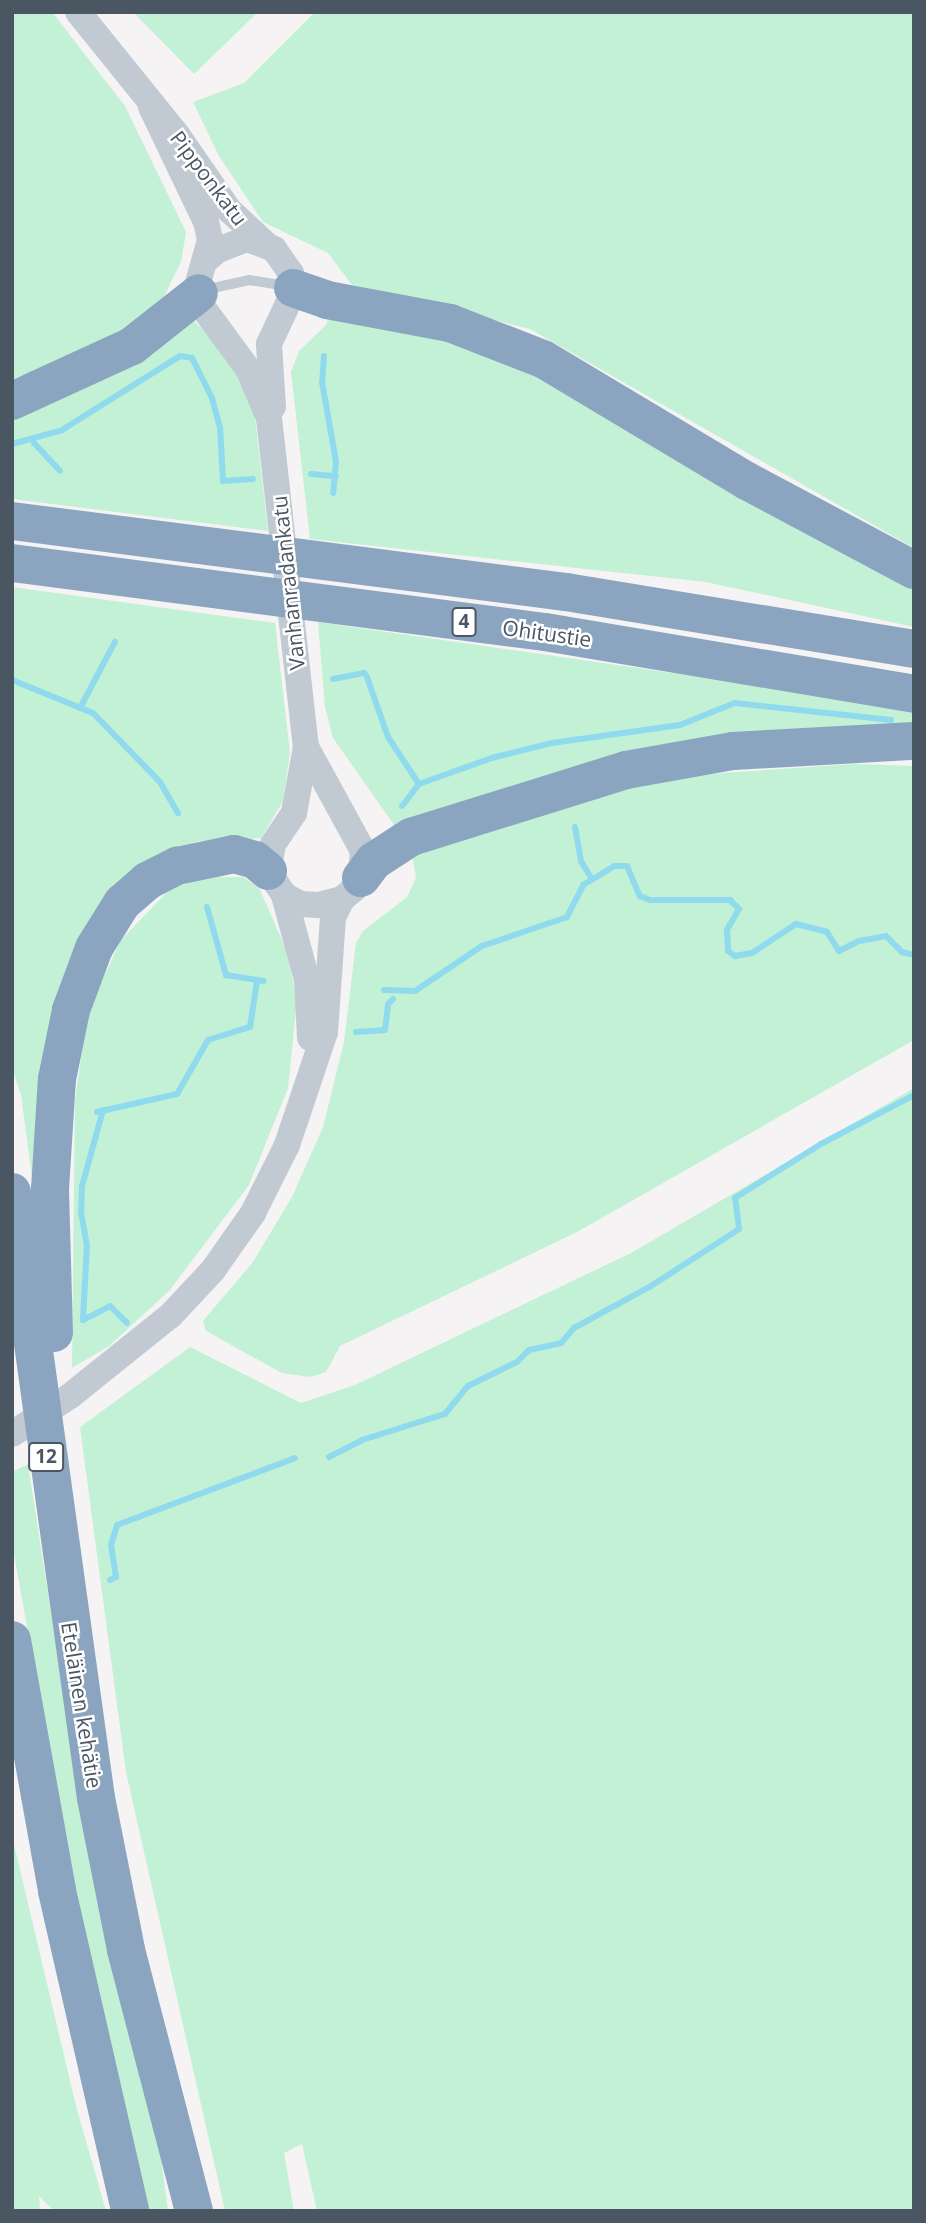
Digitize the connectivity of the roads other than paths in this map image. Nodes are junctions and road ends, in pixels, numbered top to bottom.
1 (78, 12) edge
2 (151, 107) junction
3 (269, 247) junction
4 (202, 277) junction
5 (293, 288) junction
6 (12, 401) edge
7 (269, 418) junction
8 (12, 521) edge
9 (12, 563) edge
10 (914, 570) edge
11 (914, 649) edge
12 (914, 694) edge
13 (914, 741) edge
14 (306, 747) junction
15 (276, 883) junction
16 (351, 889) junction
17 (311, 1068) junction
18 (12, 1192) edge
19 (12, 1434) edge
20 (12, 1640) edge
21 (12, 1671) edge
22 (82, 1723) junction
23 (27, 1730) junction
24 (130, 2211) edge
25 (194, 2211) edge

1 - 2 street, Pipponkatu
2 - 3 street, Pipponkatu
2 - 4 street, Pipponkatu
3 - 4 street
3 - 5 street
4 - 5 lane
4 - 6 highway
4 - 7 street, Vanhanradankatu
5 - 7 street, Vanhanradankatu
5 - 10 highway
7 - 14 street, Vanhanradankatu
8 - 11 highway, Ohitustie / 4
9 - 12 highway, Ohitustie / 4
13 - 16 highway
14 - 15 street, Vanhanradankatu
14 - 16 street, Vanhanradankatu
15 - 16 street
15 - 17 street, Vanhanradankatu
15 - 22 highway
16 - 17 street, Vanhanradankatu
17 - 19 street, Vanhanradankatu
18 - 22 highway, Eteläinen kehätie / 12
20 - 23 highway
21 - 23 highway
22 - 25 highway, Eteläinen kehätie / 12
23 - 24 highway

